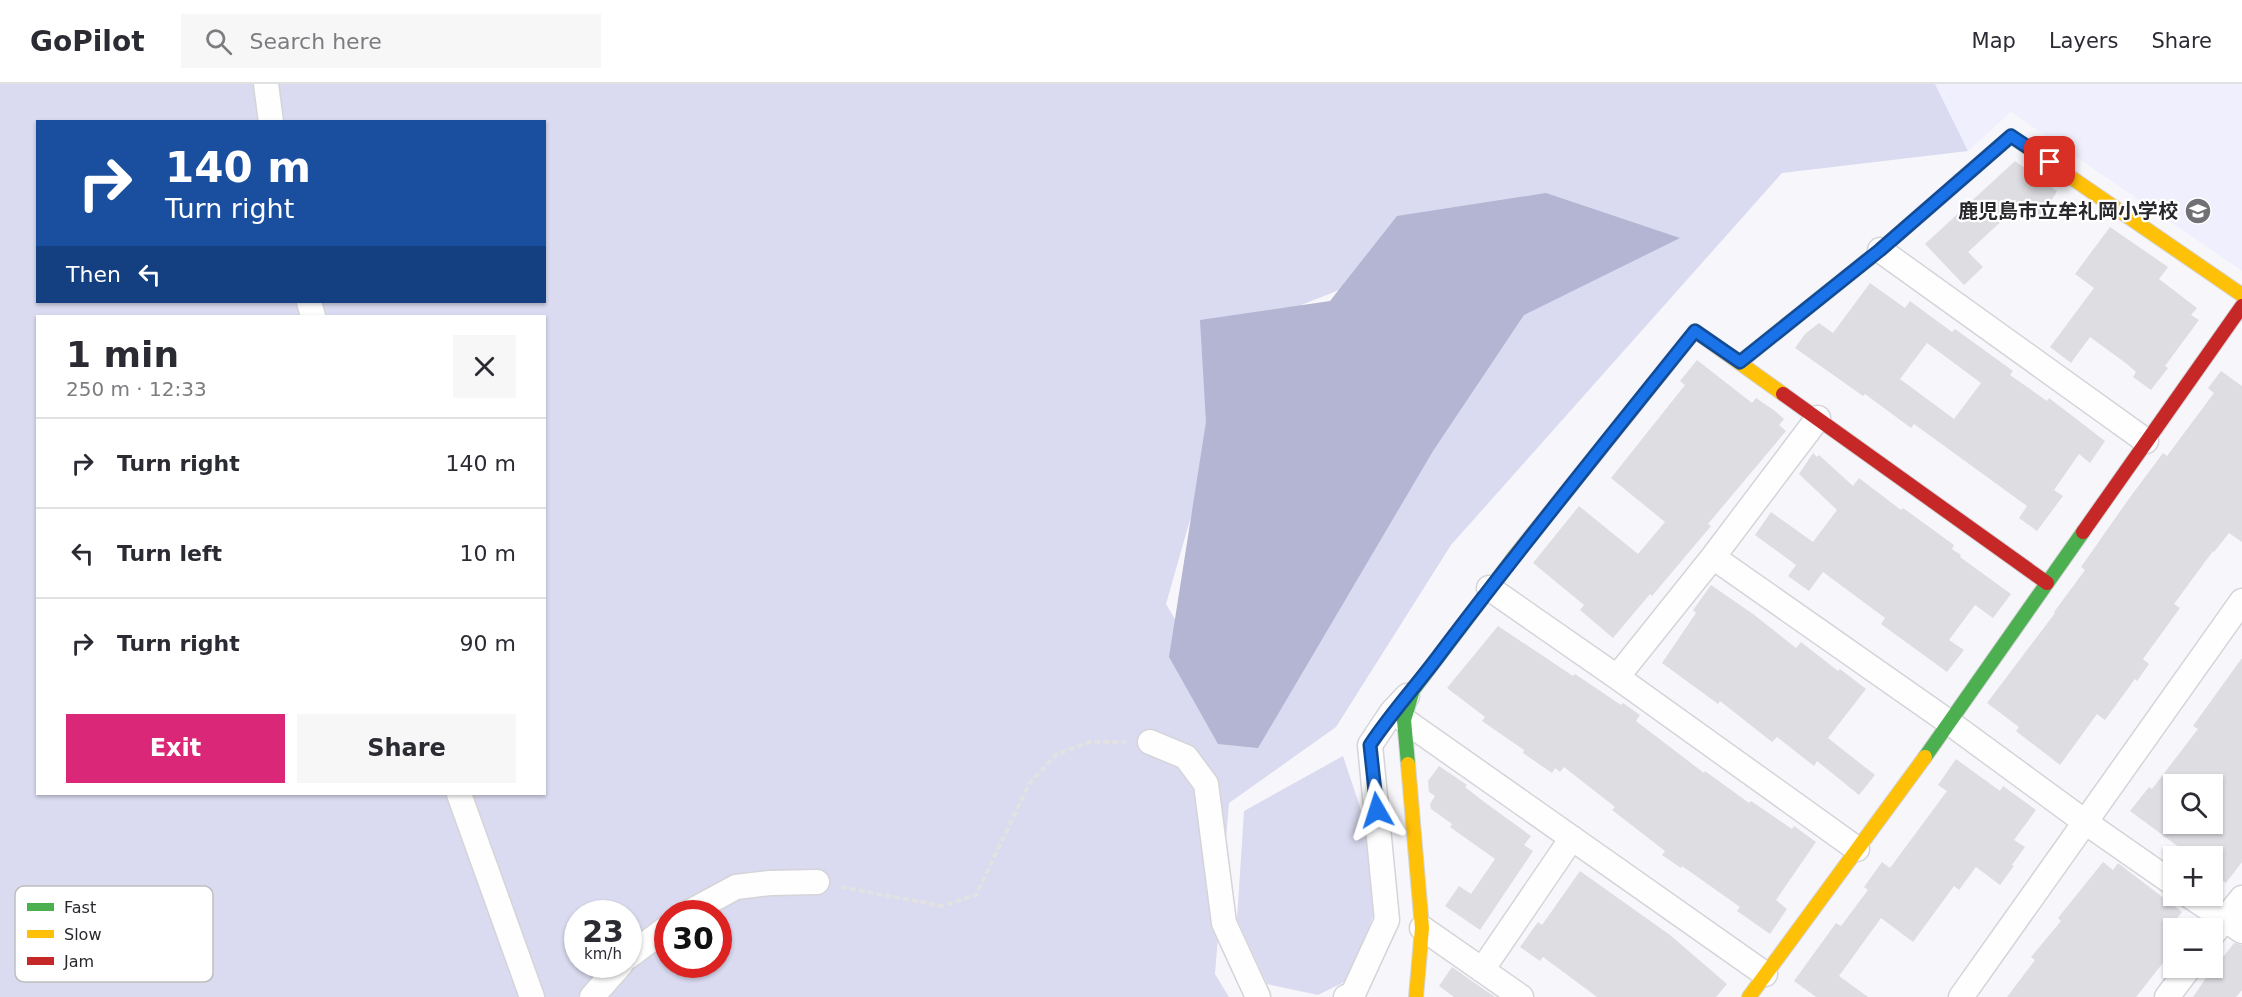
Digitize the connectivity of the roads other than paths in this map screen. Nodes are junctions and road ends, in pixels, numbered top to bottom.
1 (266, 84) edge
2 (271, 120) edge
3 (1880, 250) junction
4 (2242, 295) edge
5 (2242, 306) edge
6 (1740, 362) junction
7 (1818, 418) junction
8 (2146, 441) junction
9 (1713, 557) junction
10 (2047, 583) junction
11 (1490, 588) junction
12 (2242, 601) edge
13 (1617, 677) junction
14 (1413, 690) junction
15 (1404, 720) junction
16 (1950, 723) junction
17 (1150, 742) road end
18 (459, 795) edge
19 (2085, 822) junction
20 (1572, 838) junction
21 (1857, 849) junction
22 (2163, 876) edge
23 (817, 882) road end
24 (2242, 898) edge
25 (711, 900) edge
26 (2201, 906) edge
27 (1422, 928) junction
28 (2226, 929) edge
29 (1482, 970) junction
30 (1765, 974) junction
31 (609, 978) edge
32 (2181, 978) edge
33 (532, 997) edge
34 (592, 997) edge
35 (1258, 997) edge
36 (1346, 997) edge
37 (1416, 997) edge
38 (1521, 997) edge
39 (1749, 997) edge
40 (1961, 997) edge
41 (2167, 997) edge

1 - 2 street
3 - 4 street
3 - 6 street
3 - 8 street
5 - 8 street
6 - 7 street
6 - 11 street
7 - 9 street
7 - 10 street
8 - 10 street
9 - 13 street
9 - 16 street
10 - 16 street
11 - 13 street
11 - 14 street
12 - 19 street
13 - 21 street
14 - 15 street
14 - 36 street
15 - 20 street
15 - 27 street
16 - 19 street
16 - 21 street
17 - 35 street
18 - 33 street
19 - 22 street
19 - 40 street
20 - 29 street
20 - 30 street
21 - 30 street
23 - 25 street
24 - 28 street
26 - 28 street
27 - 29 street
27 - 37 street
29 - 38 street
30 - 39 street
31 - 34 street
32 - 41 street

